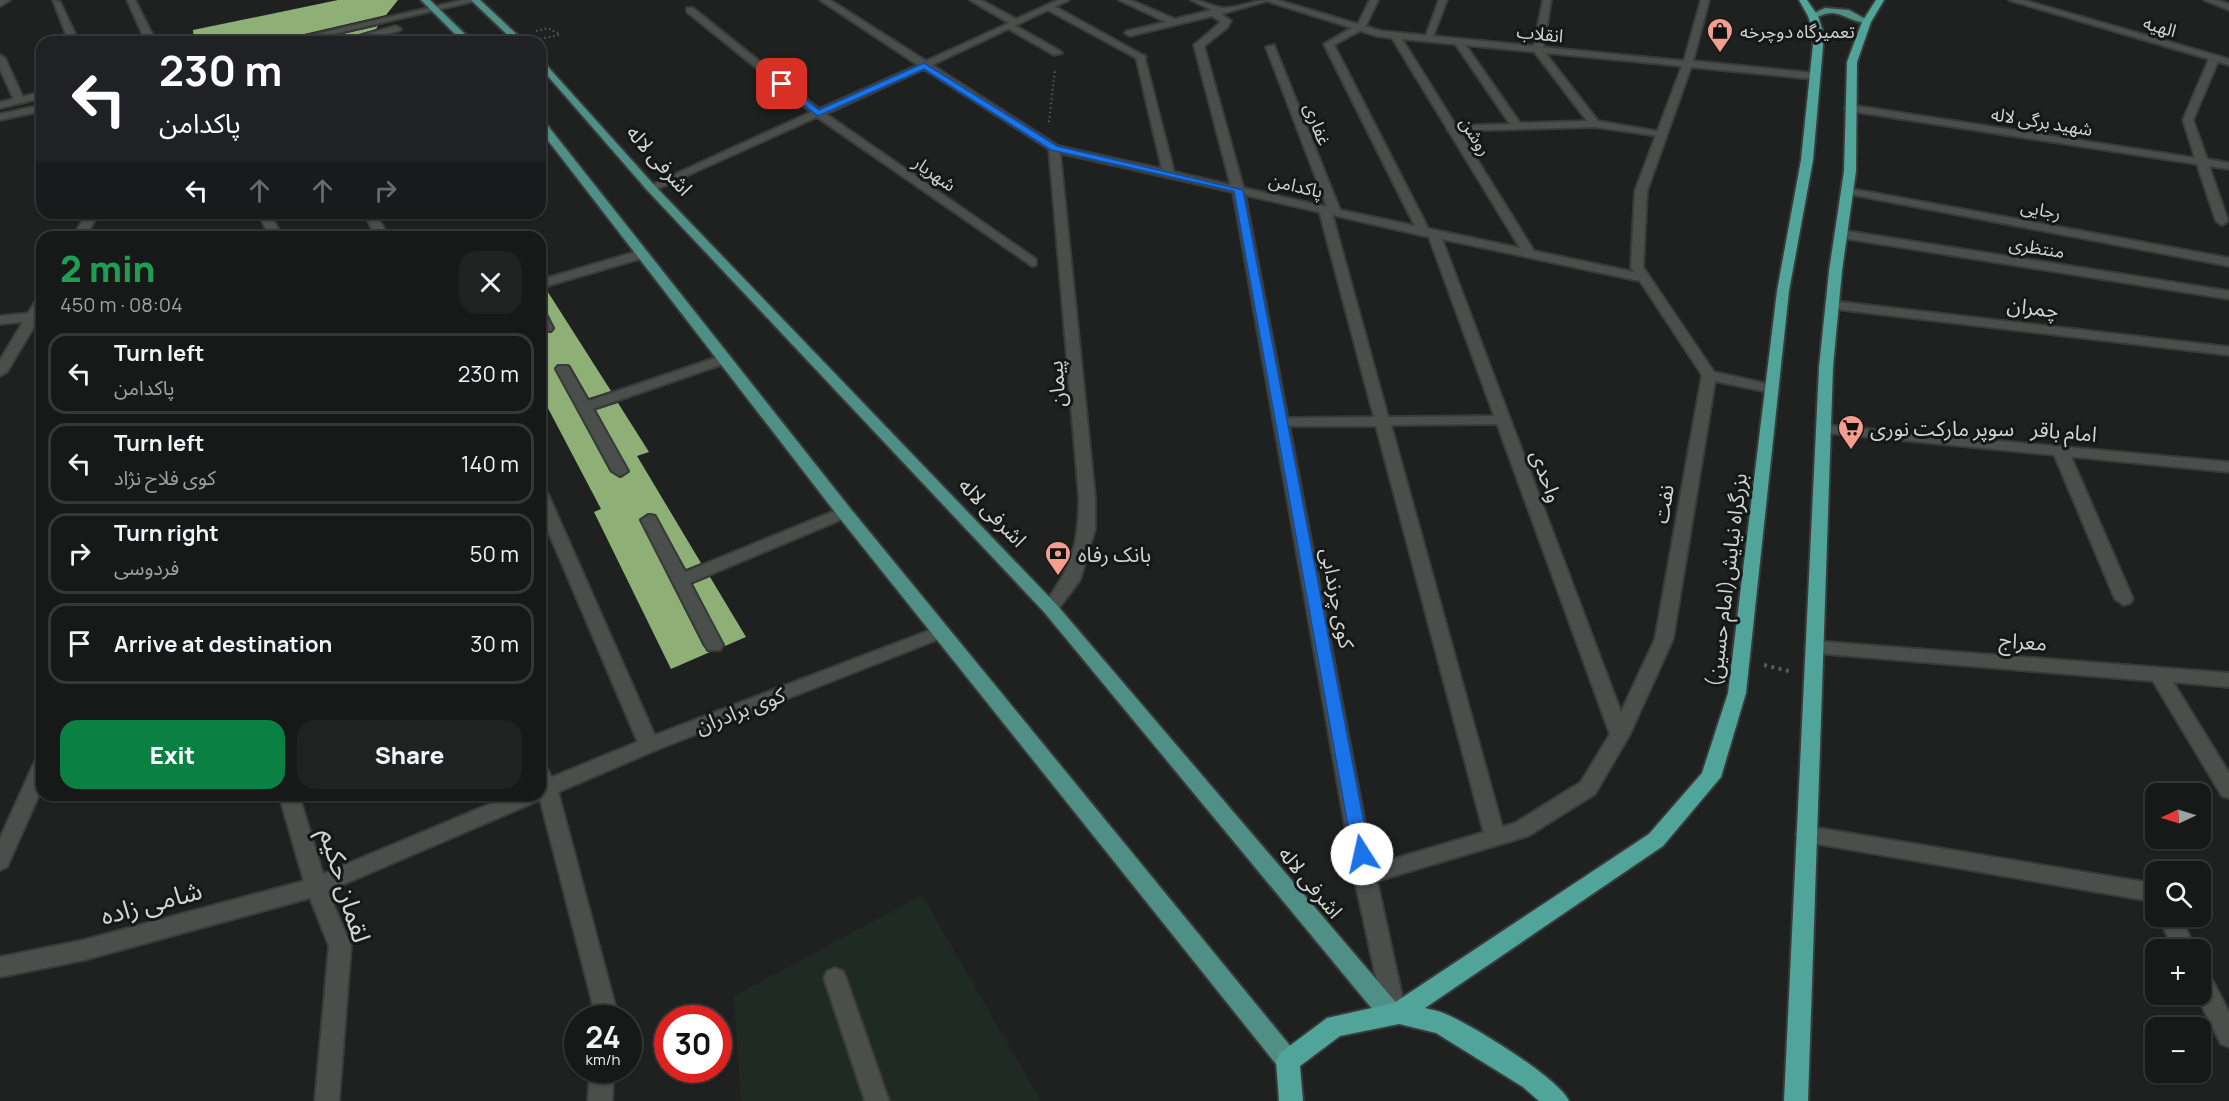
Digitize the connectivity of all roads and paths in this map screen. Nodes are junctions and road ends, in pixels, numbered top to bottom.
1 (6, 0) edge
2 (131, 0) edge
3 (425, 0) edge
4 (475, 0) edge
5 (824, 0) edge
6 (974, 0) edge
7 (1065, 0) edge
8 (1123, 0) edge
9 (1195, 0) edge
10 (1267, 0) edge
11 (1374, 0) edge
12 (1443, 0) edge
13 (1547, 0) edge
14 (1705, 0) edge
15 (1803, 0) edge
16 (1880, 0) edge
17 (2013, 0) edge
18 (2208, 0) edge
19 (56, 2) dead end
20 (0, 3) edge
21 (1050, 7) junction
22 (2229, 7) edge
23 (435, 9) junction
24 (690, 10) dead end
25 (1218, 12) junction
26 (1814, 16) junction
27 (449, 17) junction
28 (433, 21) dead end
29 (1864, 21) junction
30 (1174, 22) junction
31 (1013, 25) junction
32 (410, 26) dead end
33 (1362, 26) junction
34 (548, 28) dead end
35 (1130, 33) dead end
36 (1395, 35) junction
37 (71, 36) edge
38 (148, 36) edge
39 (313, 36) edge
40 (367, 36) edge
41 (463, 36) edge
42 (512, 36) edge
43 (546, 37) edge
44 (1427, 39) junction
45 (1459, 42) junction
46 (1271, 48) dead end
47 (1538, 50) junction
48 (1057, 53) joint
49 (0, 58) edge
50 (2214, 59) junction
51 (2229, 62) edge
52 (1687, 64) junction
53 (924, 66) junction
54 (546, 68) edge
55 (1814, 76) junction
56 (36, 96) edge
57 (19, 100) junction
58 (0, 105) edge
59 (1850, 108) junction
60 (36, 109) edge
61 (818, 113) junction
62 (0, 117) edge
63 (1595, 124) junction
64 (1517, 127) junction
65 (1452, 129) junction
66 (546, 131) edge
67 (1661, 135) junction
68 (1050, 146) junction
69 (2202, 162) junction
70 (2229, 166) edge
71 (1169, 174) junction
72 (651, 188) junction
73 (1238, 190) junction
74 (1847, 191) junction
75 (1330, 211) junction
76 (2222, 221) dead end
77 (1429, 233) junction
78 (1840, 234) junction
79 (642, 254) junction
80 (1530, 254) junction
81 (1032, 262) dead end
82 (2229, 262) edge
83 (1645, 278) junction
84 (546, 282) edge
85 (2229, 295) edge
86 (1832, 305) junction
87 (36, 316) edge
88 (36, 319) edge
89 (0, 320) edge
90 (2229, 351) edge
91 (724, 359) junction
92 (563, 369) dead end
93 (0, 372) edge
94 (1709, 375) junction
95 (1772, 389) junction
96 (585, 407) junction
97 (1382, 420) junction
98 (1503, 420) junction
99 (1282, 422) junction
100 (1823, 429) junction
101 (2061, 452) junction
102 (2229, 467) edge
103 (620, 471) dead end
104 (546, 508) edge
105 (844, 512) junction
106 (649, 520) dead end
107 (680, 581) junction
108 (2124, 599) dead end
109 (1050, 608) junction
110 (941, 632) junction
111 (714, 645) dead end
112 (1814, 647) junction
113 (1741, 659) junction
114 (2158, 674) junction
115 (1813, 678) junction
116 (2229, 680) edge
117 (1620, 734) junction
118 (649, 745) junction
119 (36, 780) edge
120 (546, 784) edge
121 (2229, 790) edge
122 (291, 801) edge
123 (508, 801) edge
124 (543, 801) edge
125 (1806, 834) junction
126 (1496, 837) junction
127 (0, 861) edge
128 (1365, 876) junction
129 (316, 887) junction
130 (2145, 891) edge
131 (0, 967) edge
132 (835, 978) dead end
133 (2211, 1001) edge
134 (604, 1005) edge
135 (1395, 1014) junction
136 (2229, 1036) edge
137 (1288, 1061) junction
138 (601, 1083) edge
139 (327, 1101) edge
140 (600, 1101) edge
141 (877, 1101) edge
142 (1291, 1101) edge
143 (1557, 1101) edge
144 (1796, 1101) edge

1 - 20 street
2 - 38 street
3 - 23 main road
4 - 23 street
4 - 42 main road
5 - 53 street, پاکدامن
6 - 31 street
7 - 21 street
8 - 30 street
9 - 25 street
10 - 25 street
10 - 33 street, انقلاب
11 - 33 street
12 - 44 street
13 - 47 street
14 - 52 street
15 - 26 highway, بزرگراه نیایش(امام حسین)
16 - 29 highway
17 - 50 street, الهیه
18 - 22 street
19 - 37 street
21 - 31 street
21 - 71 street
23 - 27 main road
23 - 39 street
24 - 61 street, شهریار
25 - 30 street
25 - 73 street, کوی چرندابی
26 - 29 main road
26 - 55 highway, بزرگراه نیایش(امام حسین)
27 - 28 street
27 - 41 main road
29 - 59 highway
30 - 35 street
31 - 48 street
31 - 53 street
32 - 40 street
33 - 36 street, انقلاب
33 - 77 street, واحدی
34 - 43 path
36 - 44 street, انقلاب
36 - 65 street, روشن
44 - 45 street, انقلاب
45 - 47 street, انقلاب
45 - 64 street
46 - 75 street, غفاری
47 - 52 street, انقلاب
47 - 63 street
48 - 68 path
49 - 57 street
50 - 51 street, الهیه
50 - 69 street
52 - 55 street, انقلاب
52 - 67 street
53 - 61 street
53 - 68 street, پاکدامن
54 - 72 main road, اشرفی لاله
55 - 95 highway, بزرگراه نیایش(امام حسین)
56 - 57 street
57 - 58 street
59 - 69 street, شهید برگی لاله
59 - 74 highway
60 - 62 street
61 - 72 street
61 - 81 street, شهریار
63 - 64 street
63 - 67 street
64 - 65 street
65 - 80 street, روشن
66 - 79 main road
67 - 83 street
68 - 71 street, پاکدامن
68 - 109 street, پیمان
69 - 70 street, شهید برگی لاله
69 - 76 street
71 - 73 street, پاکدامن
72 - 109 main road, اشرفی لاله
73 - 75 street, پاکدامن
73 - 99 street, کوی چرندابی
74 - 78 highway
74 - 82 street, رجایی
75 - 77 street, پاکدامن
75 - 97 street, غفاری
77 - 80 street, پاکدامن
77 - 98 street, واحدی
78 - 85 street, منتظری
78 - 86 highway
79 - 84 street
79 - 91 main road
80 - 83 street, پاکدامن
83 - 94 street
86 - 90 street, چمران
86 - 100 highway
87 - 89 street
88 - 93 street
91 - 96 street
91 - 105 main road
92 - 96 street
94 - 95 street
94 - 117 street, نفت
95 - 113 highway, بزرگراه نیایش(امام حسین)
96 - 103 street
97 - 98 street
97 - 99 street
97 - 126 street, غفاری
98 - 117 street, واحدی
99 - 128 street, کوی چرندابی
100 - 101 street, امام باقر
100 - 112 highway
101 - 102 street, امام باقر
101 - 108 street
104 - 118 street
105 - 107 street
105 - 110 main road
106 - 107 street
107 - 111 street
109 - 135 main road, اشرفی لاله
110 - 118 street, کوی برادران
110 - 137 main road
112 - 114 street, معراج
112 - 115 highway
113 - 115 path
113 - 135 highway, بزرگراه نیایش(امام حسین)
114 - 116 street, معراج
114 - 121 street
115 - 125 highway
117 - 126 street, نفت
118 - 120 street, کوی برادران
119 - 127 street
122 - 129 street, لقمان حکیم
123 - 129 street, کوی برادران
124 - 134 street
125 - 130 street
125 - 144 highway
126 - 128 street, نفت
128 - 135 street, کوی چرندابی
129 - 131 street, شامی زاده
129 - 139 street, لقمان حکیم
132 - 141 street
133 - 136 street
135 - 137 highway
135 - 143 highway
137 - 142 highway
138 - 140 street

